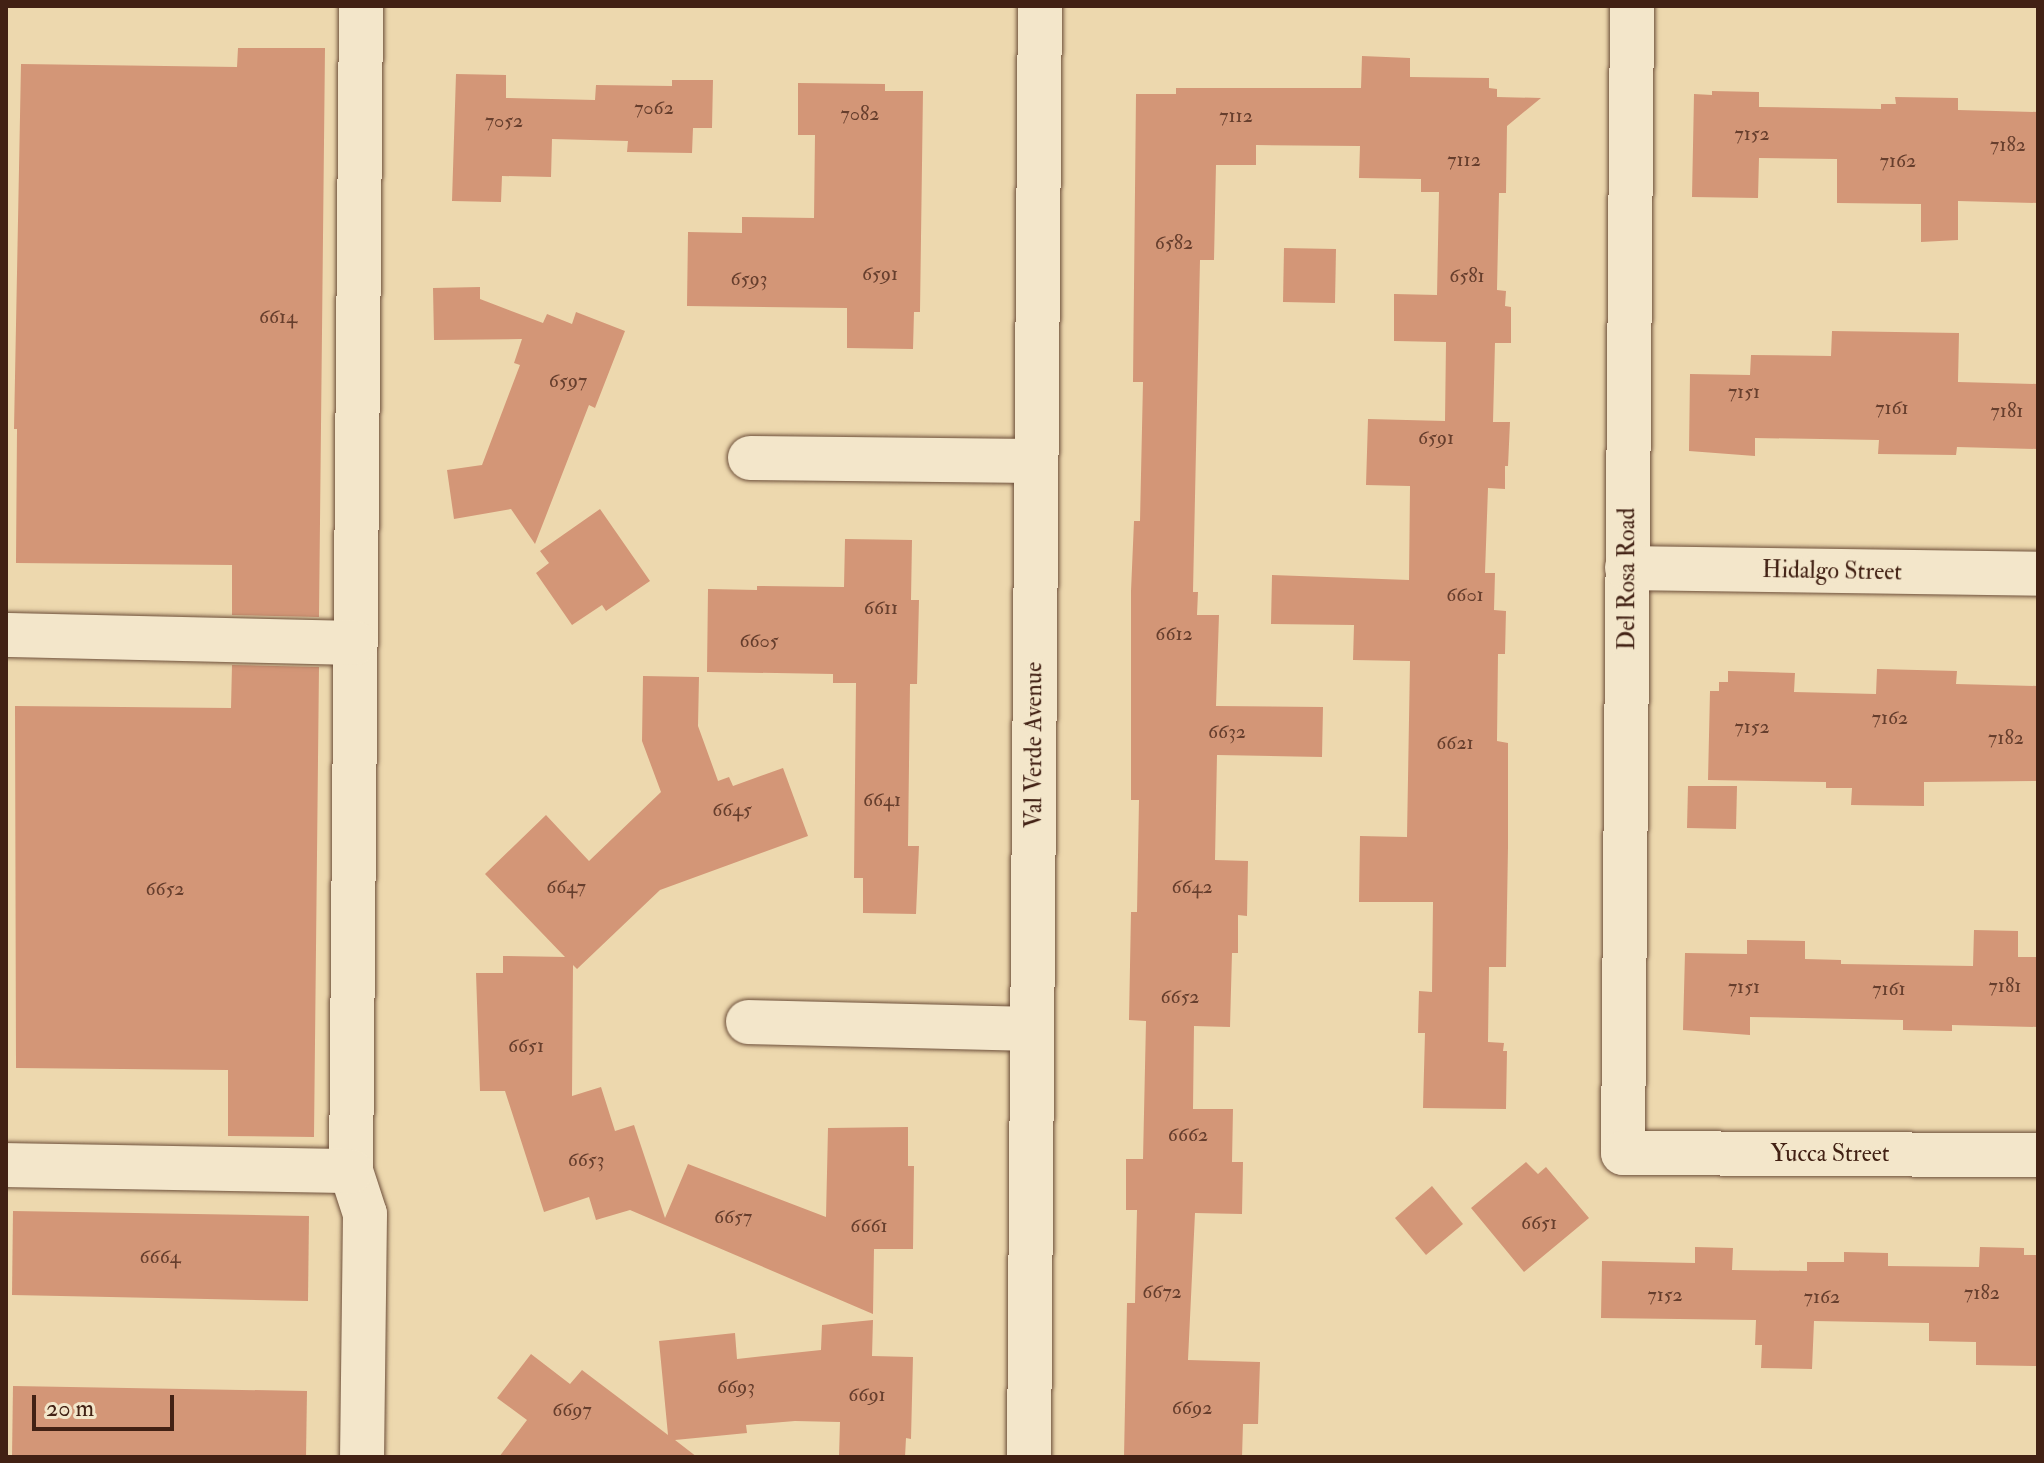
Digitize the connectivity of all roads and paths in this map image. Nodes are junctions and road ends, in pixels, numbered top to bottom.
1 (361, 6) edge
2 (1040, 6) edge
3 (1632, 6) edge
4 (750, 458) dead end
5 (1036, 461) junction
6 (1627, 568) junction
7 (2038, 574) edge
8 (6, 635) edge
9 (355, 643) junction
10 (748, 1022) dead end
11 (1032, 1029) junction
12 (1623, 1153) joint
13 (2038, 1155) edge
14 (6, 1165) edge
15 (351, 1171) junction
16 (362, 1457) edge
17 (1029, 1457) edge

1 - 9 street
2 - 5 street, Val Verde Avenue
3 - 6 street, Del Rosa Road
4 - 5 street
5 - 11 street, Val Verde Avenue
6 - 7 street, Hidalgo Street
6 - 12 street, Del Rosa Road
8 - 9 street
9 - 15 street
10 - 11 street
11 - 17 street, Val Verde Avenue
12 - 13 street, Yucca Street
14 - 15 street
15 - 16 street

